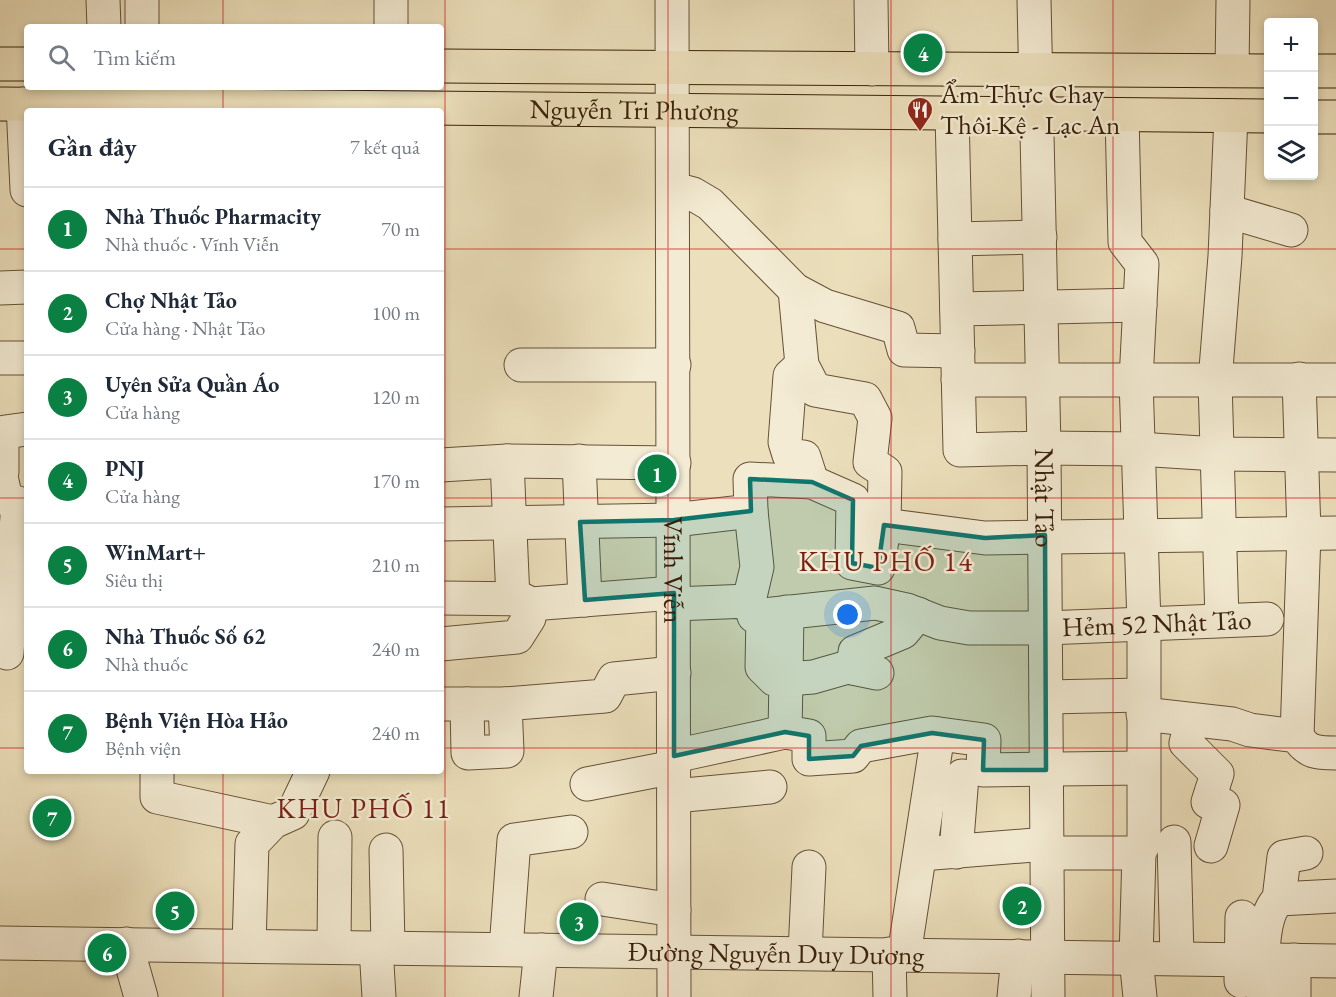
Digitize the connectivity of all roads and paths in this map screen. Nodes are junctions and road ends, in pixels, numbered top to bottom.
1 (103, 0) edge
2 (142, 0) edge
3 (391, 0) edge
4 (672, 0) edge
5 (871, 0) edge
6 (1034, 0) edge
7 (1233, 0) edge
8 (104, 24) edge
9 (142, 24) edge
10 (391, 24) edge
11 (0, 64) edge
12 (24, 64) edge
13 (444, 66) edge
14 (673, 68) junction
15 (872, 69) junction
16 (1037, 70) junction
17 (1232, 70) junction
18 (1264, 71) edge
19 (1318, 71) edge
20 (1336, 71) edge
21 (392, 98) edge
22 (11, 104) edge
23 (103, 108) edge
24 (327, 108) edge
25 (674, 111) junction
26 (952, 113) junction
27 (1038, 114) junction
28 (1122, 115) junction
29 (1232, 116) junction
30 (1264, 117) edge
31 (1318, 117) edge
32 (1336, 117) edge
33 (24, 174) edge
34 (674, 189) junction
35 (1227, 211) junction
36 (1291, 230) dead end
37 (1040, 237) junction
38 (955, 238) junction
39 (24, 287) edge
40 (0, 288) edge
41 (795, 290) junction
42 (1041, 305) junction
43 (1140, 305) junction
44 (957, 309) junction
45 (0, 358) edge
46 (24, 358) edge
47 (521, 365) dead end
48 (674, 365) junction
49 (802, 365) junction
50 (958, 366) junction
51 (1042, 379) junction
52 (1299, 379) junction
53 (1136, 380) junction
54 (1336, 380) edge
55 (1215, 381) junction
56 (24, 429) edge
57 (1044, 448) junction
58 (1138, 449) junction
59 (1217, 454) junction
60 (1302, 454) junction
61 (1336, 455) edge
62 (507, 460) junction
63 (579, 461) junction
64 (674, 463) junction
65 (444, 465) edge
66 (8, 466) edge
67 (812, 482) junction
68 (751, 511) junction
69 (674, 520) junction
70 (580, 522) junction
71 (510, 523) junction
72 (444, 524) edge
73 (884, 525) junction
74 (1304, 533) junction
75 (1336, 533) edge
76 (1141, 534) junction
77 (1219, 534) junction
78 (1045, 536) junction
79 (878, 568) junction
80 (444, 598) edge
81 (674, 598) junction
82 (585, 600) junction
83 (522, 602) junction
84 (875, 603) junction
85 (766, 609) junction
86 (918, 614) junction
87 (1267, 619) dead end
88 (1222, 620) junction
89 (1144, 624) junction
90 (1046, 628) junction
91 (444, 644) edge
92 (11, 652) edge
93 (674, 673) junction
94 (786, 679) junction
95 (1046, 697) junction
96 (454, 704) edge
97 (505, 704) junction
98 (1143, 705) junction
99 (1192, 720) junction
100 (785, 732) junction
101 (938, 734) junction
102 (1297, 736) junction
103 (1336, 753) edge
104 (1142, 768) junction
105 (1046, 770) junction
106 (674, 773) junction
107 (959, 773) junction
108 (312, 774) edge
109 (157, 784) edge
110 (587, 784) dead end
111 (770, 787) dead end
112 (273, 822) junction
113 (571, 832) dead end
114 (335, 837) dead end
115 (1152, 843) junction
116 (1047, 849) junction
117 (386, 850) dead end
118 (956, 852) junction
119 (1306, 853) dead end
120 (921, 854) junction
121 (809, 867) dead end
122 (1336, 896) edge
123 (602, 899) dead end
124 (1279, 899) junction
125 (674, 910) junction
126 (1242, 917) dead end
127 (0, 943) edge
128 (126, 944) junction
129 (249, 946) junction
130 (334, 947) junction
131 (382, 948) junction
132 (506, 949) junction
133 (541, 950) junction
134 (674, 951) junction
135 (805, 953) junction
136 (896, 955) junction
137 (1033, 956) junction
138 (1136, 958) junction
139 (1177, 958) junction
140 (1266, 960) junction
141 (1336, 961) edge
142 (141, 997) edge
143 (379, 997) edge
144 (536, 997) edge
145 (674, 997) edge
146 (890, 997) edge
147 (1014, 997) edge
148 (1048, 997) edge
149 (1140, 997) edge
150 (1241, 997) edge
151 (1263, 997) edge
152 (1294, 997) edge

1 - 8 street
2 - 9 street
3 - 10 street
4 - 14 street, Vĩnh Viễn
5 - 15 street
6 - 16 street, Nhật Tảo
7 - 17 street
11 - 12 main road
13 - 14 main road, Nguyễn Tri Phương
14 - 15 main road, Nguyễn Tri Phương
14 - 25 street, Vĩnh Viễn
15 - 16 main road, Nguyễn Tri Phương
16 - 17 main road, Nguyễn Tri Phương
16 - 27 street, Nhật Tảo
17 - 18 main road, Nguyễn Tri Phương
19 - 20 main road
21 - 24 main road, Nguyễn Tri Phương
21 - 25 main road, Nguyễn Tri Phương
22 - 23 main road, Nguyễn Tri Phương
22 - 33 street
25 - 26 main road, Nguyễn Tri Phương
25 - 34 street, Vĩnh Viễn
26 - 27 main road, Nguyễn Tri Phương
26 - 38 street
27 - 28 main road, Nguyễn Tri Phương
27 - 37 street, Nhật Tảo
28 - 29 main road, Nguyễn Tri Phương
28 - 43 street
29 - 30 main road, Nguyễn Tri Phương
29 - 35 street
31 - 32 main road
34 - 41 street
34 - 48 street, Vĩnh Viễn
35 - 36 street
35 - 55 street
37 - 38 street
37 - 42 street, Nhật Tảo
38 - 44 street
39 - 40 street
41 - 49 street
41 - 50 street
42 - 43 street
42 - 44 street
42 - 51 street, Nhật Tảo
43 - 53 street
44 - 50 street
45 - 46 street
47 - 48 street
48 - 64 street, Vĩnh Viễn
49 - 67 street
49 - 73 street
50 - 51 street
50 - 57 street
51 - 53 street
51 - 57 street, Nhật Tảo
52 - 54 street
52 - 55 street
52 - 60 street
53 - 55 street
53 - 58 street
55 - 59 street
56 - 66 street
57 - 58 street
57 - 78 street, Nhật Tảo
58 - 59 street
58 - 76 street
59 - 60 street
59 - 77 street
60 - 61 street
60 - 74 street
62 - 63 street
62 - 65 street
62 - 71 street
63 - 64 street
63 - 70 street
64 - 69 street, Vĩnh Viễn
66 - 92 street
67 - 68 street
67 - 79 street
68 - 69 street
68 - 85 street
69 - 70 street
69 - 81 street, Vĩnh Viễn
70 - 71 street
70 - 82 street
71 - 72 street
71 - 83 street
73 - 78 street
73 - 79 street
74 - 75 street
74 - 77 street
74 - 102 street
76 - 77 street
76 - 78 street
76 - 89 street
77 - 88 street
78 - 90 street, Nhật Tảo
79 - 84 street
80 - 83 street
81 - 82 street
81 - 85 street
81 - 93 street, Vĩnh Viễn
82 - 83 street
83 - 91 street
84 - 85 street
84 - 86 street, Hẻm 52 Nhật Tảo
85 - 94 street
86 - 90 street, Hẻm 52 Nhật Tảo
86 - 94 street
87 - 88 street, Hẻm 52 Nhật Tảo
88 - 89 street, Hẻm 52 Nhật Tảo
89 - 90 street, Hẻm 52 Nhật Tảo
89 - 98 street
90 - 95 street, Nhật Tảo
93 - 97 street
93 - 106 street, Vĩnh Viễn
94 - 100 street
95 - 98 street
95 - 105 street, Nhật Tảo
96 - 97 street
96 - 97 street
98 - 99 street
98 - 104 street
99 - 102 street
99 - 115 street
100 - 101 street
100 - 106 street
101 - 107 street
101 - 107 street
102 - 103 street
104 - 105 street
104 - 115 street
105 - 107 street
105 - 116 street, Nhật Tảo
106 - 110 street
106 - 111 street
106 - 125 street, Vĩnh Viễn
107 - 118 street
107 - 120 street
108 - 112 street
109 - 112 street
112 - 129 street
113 - 132 street
114 - 130 street
115 - 116 street
115 - 138 street
115 - 139 street
116 - 118 street
116 - 137 street, Nhật Tảo
117 - 131 street
118 - 120 street
119 - 124 street
120 - 136 street
121 - 135 street
122 - 124 street
123 - 125 street
124 - 140 street
125 - 134 street, Vĩnh Viễn
126 - 140 street
127 - 128 street, Đường Nguyễn Duy Dương
128 - 129 street, Đường Nguyễn Duy Dương
128 - 142 street
129 - 130 street, Đường Nguyễn Duy Dương
130 - 131 street, Đường Nguyễn Duy Dương
131 - 132 street, Đường Nguyễn Duy Dương
131 - 143 street
132 - 133 street, Đường Nguyễn Duy Dương
133 - 134 street, Đường Nguyễn Duy Dương
133 - 144 street
134 - 135 street, Đường Nguyễn Duy Dương
134 - 145 street, Vĩnh Viễn
135 - 136 street, Đường Nguyễn Duy Dương
136 - 137 street, Đường Nguyễn Duy Dương
136 - 146 street
137 - 138 street, Đường Nguyễn Duy Dương
137 - 147 street
137 - 148 street, Nhật Tảo
138 - 139 street, Đường Nguyễn Duy Dương
138 - 149 street
139 - 140 street, Đường Nguyễn Duy Dương
140 - 141 street, Đường Nguyễn Duy Dương
140 - 150 street
140 - 151 street
140 - 152 street

